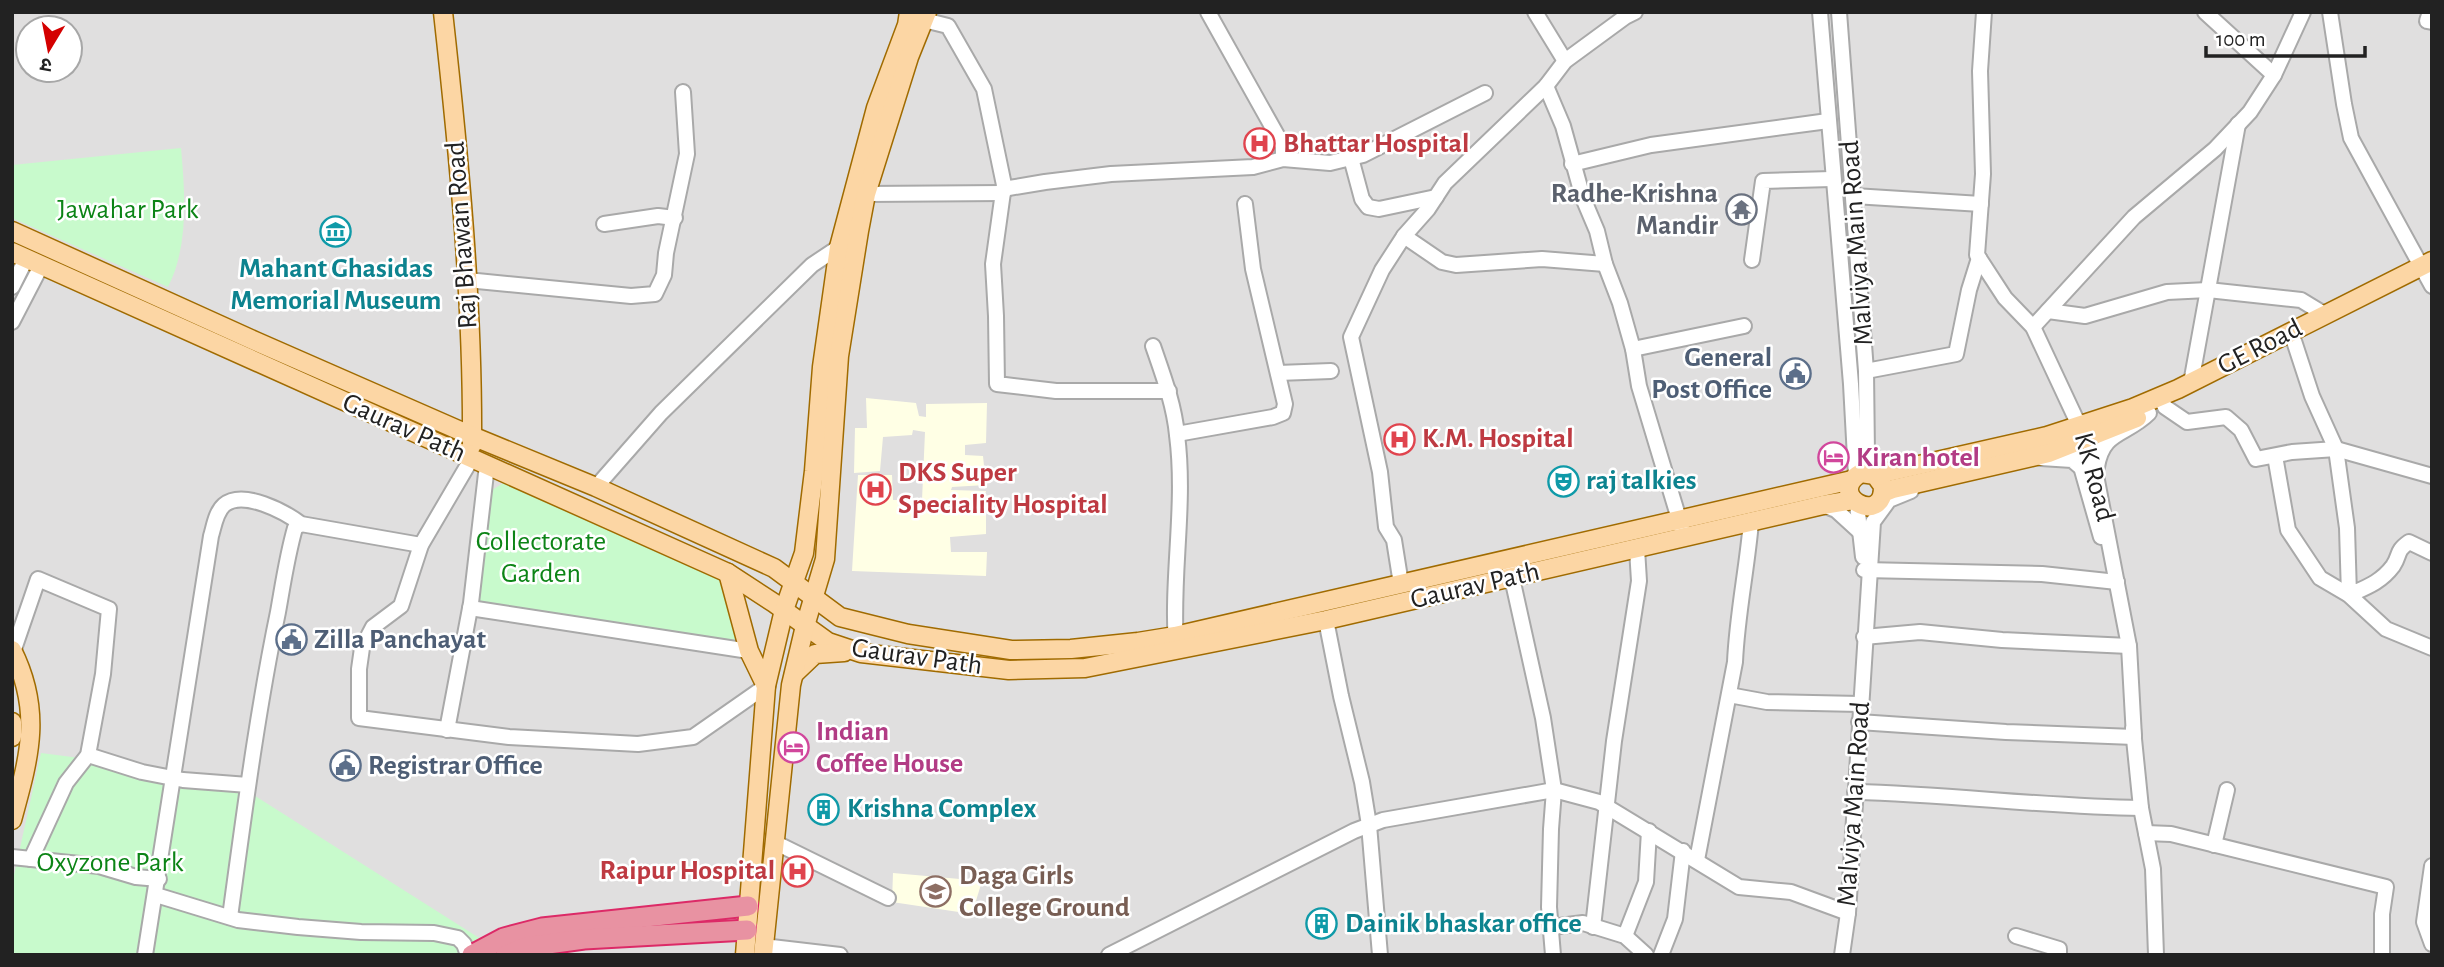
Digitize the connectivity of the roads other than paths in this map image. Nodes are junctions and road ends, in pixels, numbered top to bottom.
1 (443, 12) edge
2 (1208, 12) edge
3 (1535, 12) edge
4 (1635, 12) edge
5 (1820, 12) edge
6 (1839, 12) edge
7 (1984, 12) edge
8 (2205, 12) edge
9 (2303, 12) edge
10 (2330, 12) edge
11 (2430, 12) edge
12 (920, 15) edge
13 (2432, 22) edge
14 (1565, 61) junction
15 (2274, 75) junction
16 (1546, 86) junction
17 (683, 92) dead end
18 (1485, 93) dead end
19 (1828, 121) junction
20 (2238, 124) junction
21 (1351, 158) junction
22 (1283, 159) junction
23 (1572, 164) junction
24 (1832, 179) junction
25 (1003, 191) junction
26 (866, 194) junction
27 (1854, 196) junction
28 (1436, 197) junction
29 (1245, 204) dead end
30 (1981, 204) junction
31 (675, 218) junction
32 (604, 224) dead end
33 (12, 231) edge
34 (1404, 236) junction
35 (1979, 258) junction
36 (26, 259) edge
37 (843, 259) junction
38 (1752, 260) dead end
39 (1605, 264) junction
40 (2428, 272) edge
41 (467, 280) junction
42 (12, 287) edge
43 (2207, 290) junction
44 (2048, 311) junction
45 (2323, 314) junction
46 (12, 321) edge
47 (1744, 327) dead end
48 (2033, 327) junction
49 (2294, 341) junction
50 (1153, 346) dead end
51 (1633, 349) junction
52 (1331, 371) dead end
53 (1866, 371) junction
54 (1278, 373) junction
55 (2190, 383) junction
56 (1168, 391) junction
57 (2158, 406) junction
58 (2079, 431) junction
59 (1177, 434) junction
60 (472, 436) junction
61 (2336, 449) junction
62 (2275, 456) junction
63 (2032, 457) junction
64 (480, 462) junction
65 (2080, 466) junction
66 (2096, 471) junction
67 (1954, 475) junction
68 (1864, 476) junction
69 (2432, 476) edge
70 (596, 487) junction
71 (1883, 494) junction
72 (1855, 502) junction
73 (1823, 505) junction
74 (1678, 520) junction
75 (1751, 522) junction
76 (301, 524) junction
77 (1859, 531) junction
78 (1685, 538) junction
79 (421, 545) junction
80 (1637, 549) junction
81 (2432, 553) edge
82 (1508, 560) junction
83 (1867, 570) junction
84 (728, 573) junction
85 (1512, 578) junction
86 (794, 582) junction
87 (2114, 582) junction
88 (1401, 584) junction
89 (2349, 595) junction
90 (815, 598) junction
91 (470, 608) junction
92 (784, 610) junction
93 (1326, 620) junction
94 (805, 626) junction
95 (1864, 637) junction
96 (1175, 643) junction
97 (2126, 647) junction
98 (2432, 648) edge
99 (749, 650) junction
100 (13, 651) edge
101 (861, 653) junction
102 (794, 674) junction
103 (766, 686) junction
104 (1729, 695) junction
105 (1860, 704) junction
106 (12, 722) edge
107 (1859, 722) junction
108 (447, 730) junction
109 (12, 737) edge
110 (2134, 737) junction
111 (88, 755) junction
112 (172, 778) junction
113 (248, 785) junction
114 (1555, 790) junction
115 (2227, 790) dead end
116 (1855, 792) junction
117 (1605, 806) junction
118 (2141, 808) junction
119 (12, 820) edge
120 (1369, 825) junction
121 (1649, 831) junction
122 (2146, 833) junction
123 (774, 842) junction
124 (2214, 845) junction
125 (1684, 852) junction
126 (12, 857) edge
127 (31, 859) junction
128 (1697, 860) junction
129 (2432, 866) edge
130 (159, 879) junction
131 (156, 895) junction
132 (888, 898) dead end
133 (748, 906) junction
134 (1848, 913) junction
135 (230, 917) junction
136 (1552, 927) junction
137 (1593, 927) junction
138 (747, 929) junction
139 (1625, 936) junction
140 (2016, 936) dead end
141 (2432, 944) edge
142 (763, 951) edge
143 (145, 955) edge
144 (470, 955) edge
145 (506, 955) edge
146 (745, 955) edge
147 (840, 955) edge
148 (1110, 955) edge
149 (1380, 955) edge
150 (1553, 955) edge
151 (1646, 955) edge
152 (1661, 955) edge
153 (1842, 955) edge
154 (2059, 955) edge
155 (2156, 955) edge
156 (2382, 955) edge

1 - 41 main road, Raj Bhawan Road
2 - 22 street
3 - 14 street
4 - 14 street
5 - 19 street, Malviya Main Road
6 - 27 street, Malviya Main Road
7 - 30 street
8 - 15 street
9 - 15 street
10 - 40 street
11 - 13 street
12 - 25 street
12 - 26 main road
12 - 37 main road
14 - 16 street
15 - 20 street
16 - 23 street
16 - 28 street
17 - 31 street
18 - 21 street
19 - 23 street
19 - 24 street, Malviya Main Road
20 - 43 street
20 - 44 street
21 - 22 street
21 - 28 street
22 - 25 street
23 - 39 street
24 - 38 street
24 - 68 street, Malviya Main Road
25 - 26 street
25 - 56 street
26 - 37 main road
27 - 30 street
27 - 53 street, Malviya Main Road
28 - 34 street
29 - 54 street
30 - 35 street
31 - 32 street
31 - 41 street
33 - 60 main road
34 - 39 street
34 - 88 street
35 - 48 street
35 - 53 street
36 - 42 street
36 - 46 street
36 - 64 main road, Gaurav Path
37 - 70 street
37 - 86 main road
37 - 90 main road
39 - 51 street
40 - 45 main road, GE Road
40 - 49 main road
41 - 60 main road, Raj Bhawan Road
43 - 44 street
43 - 45 street
43 - 55 street
44 - 48 street
45 - 55 main road, GE Road
47 - 51 street
48 - 58 street
49 - 57 main road
49 - 61 street
50 - 56 street
51 - 74 street
52 - 54 street
53 - 68 street, Malviya Main Road
54 - 59 street
55 - 57 main road, GE Road
56 - 59 street
57 - 58 main road, GE Road
57 - 62 street
57 - 66 street
58 - 63 main road
58 - 65 street, KK Road
58 - 66 street, KK Road
58 - 68 main road
59 - 96 street
60 - 64 main road, Raj Bhawan Road
60 - 70 main road
61 - 62 street
61 - 69 street
61 - 89 street
62 - 89 street
63 - 65 street
63 - 67 main road
64 - 79 street
64 - 84 main road, Gaurav Path
64 - 91 street
65 - 87 street, KK Road
66 - 87 street, KK Road
67 - 71 main road
67 - 83 street
68 - 71 main road
68 - 72 main road
68 - 74 main road
70 - 86 main road
71 - 72 main road
72 - 73 main road, Gaurav Path
72 - 77 street
73 - 75 main road, Gaurav Path
73 - 77 street
74 - 78 street
74 - 82 main road
75 - 78 main road, Gaurav Path
75 - 104 street
76 - 79 street
76 - 112 street
76 - 113 street
77 - 83 street
78 - 80 main road, Gaurav Path
79 - 108 street
80 - 85 main road, Gaurav Path
80 - 117 street
81 - 89 street
82 - 85 street
82 - 88 main road
83 - 87 street
83 - 95 street, Malviya Main Road
84 - 92 main road, Gaurav Path
84 - 99 main road
85 - 93 main road, Gaurav Path
85 - 114 street
86 - 90 main road
86 - 92 main road
87 - 97 street, KK Road
88 - 96 main road
89 - 98 street
90 - 94 main road
90 - 96 main road
91 - 99 street
91 - 108 street
92 - 94 main road, Gaurav Path
92 - 103 main road
93 - 96 main road, Gaurav Path
93 - 120 street
94 - 101 main road, Gaurav Path
94 - 102 main road
95 - 97 street
95 - 105 street, Malviya Main Road
96 - 101 main road, Gaurav Path
97 - 110 street, KK Road
99 - 103 main road
100 - 111 street
100 - 119 main road
101 - 102 main road
102 - 123 main road
103 - 108 street
103 - 133 main road
104 - 105 street
104 - 128 street
105 - 107 street, Malviya Main Road
106 - 109 main road
107 - 110 street
107 - 116 street, Malviya Main Road
110 - 118 street, KK Road
111 - 112 street
111 - 127 street
112 - 113 street
112 - 130 street
113 - 135 street
114 - 117 street
114 - 120 street
114 - 136 street
115 - 124 street
116 - 118 street
116 - 134 street, Malviya Main Road
117 - 121 street
117 - 137 street
118 - 122 street, KK Road
120 - 148 street
120 - 149 street
121 - 125 street
121 - 139 street
122 - 124 street
122 - 155 street, KK Road
123 - 132 street
123 - 142 main road
124 - 156 street
125 - 128 street
125 - 152 street
126 - 127 street
127 - 130 street
128 - 134 street
129 - 141 street
130 - 131 street
131 - 135 street
131 - 143 street
133 - 138 main road
133 - 144 highway
134 - 153 street, Malviya Main Road
135 - 144 street
136 - 137 street
136 - 150 street
137 - 139 street
138 - 145 highway
138 - 146 main road
139 - 151 street
140 - 154 street
142 - 147 street

